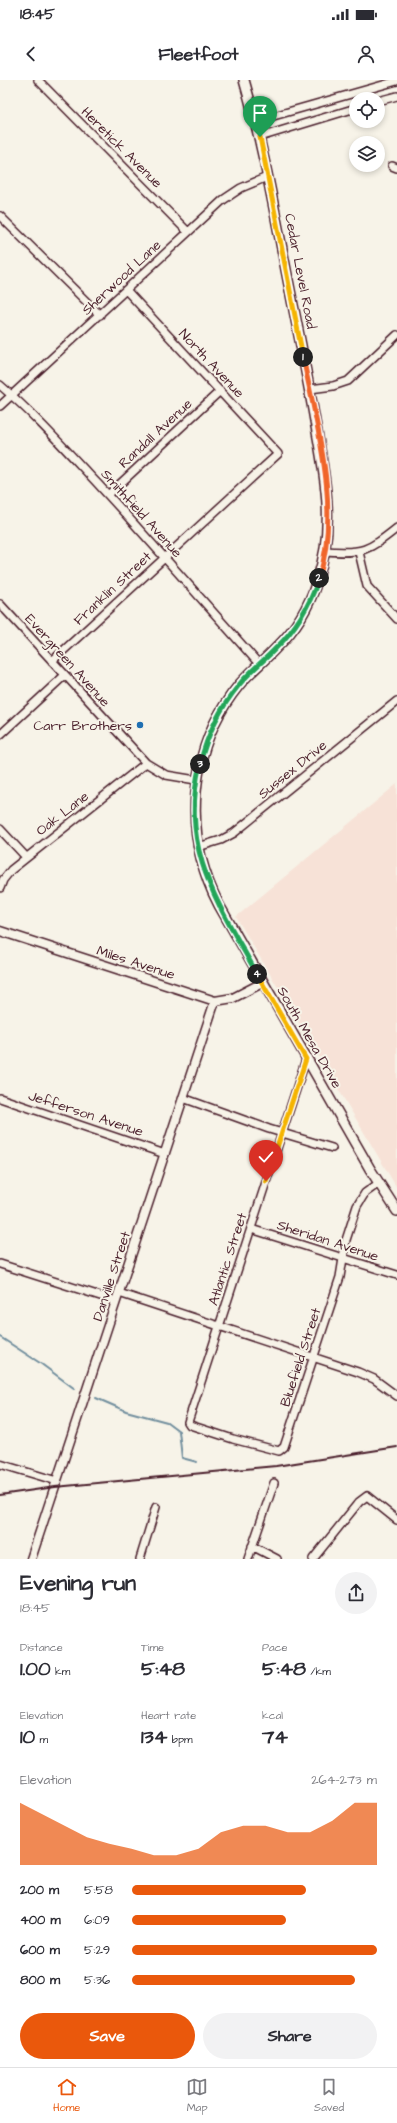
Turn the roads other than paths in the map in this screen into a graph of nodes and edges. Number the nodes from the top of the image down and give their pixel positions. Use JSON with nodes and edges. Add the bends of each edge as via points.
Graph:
{"nodes":[{"id":1,"x":38,"y":80,"type":"edge"},
{"id":2,"x":244,"y":80,"type":"edge"},
{"id":3,"x":397,"y":81,"type":"edge"},
{"id":4,"x":397,"y":96,"type":"edge"},
{"id":5,"x":385,"y":99,"type":"edge"},
{"id":6,"x":349,"y":110,"type":"edge"},
{"id":7,"x":256,"y":121,"type":"junction"},
{"id":8,"x":260,"y":137,"type":"junction"},
{"id":9,"x":268,"y":177,"type":"junction"},
{"id":10,"x":0,"y":216,"type":"edge"},
{"id":11,"x":188,"y":232,"type":"junction"},
{"id":12,"x":126,"y":290,"type":"junction"},
{"id":13,"x":100,"y":315,"type":"junction"},
{"id":14,"x":397,"y":335,"type":"edge"},
{"id":15,"x":0,"y":384,"type":"edge"},
{"id":16,"x":310,"y":389,"type":"junction"},
{"id":17,"x":220,"y":391,"type":"junction"},
{"id":18,"x":12,"y":395,"type":"junction"},
{"id":19,"x":0,"y":406,"type":"edge"},
{"id":20,"x":278,"y":454,"type":"joint"},
{"id":21,"x":108,"y":495,"type":"junction"},
{"id":22,"x":397,"y":528,"type":"edge"},
{"id":23,"x":325,"y":551,"type":"junction"},
{"id":24,"x":359,"y":552,"type":"junction"},
{"id":25,"x":165,"y":558,"type":"junction"},
{"id":26,"x":0,"y":604,"type":"edge"},
{"id":27,"x":397,"y":619,"type":"edge"},
{"id":28,"x":52,"y":661,"type":"junction"},
{"id":29,"x":259,"y":664,"type":"junction"},
{"id":30,"x":65,"y":675,"type":"junction"},
{"id":31,"x":397,"y":701,"type":"edge"},
{"id":32,"x":0,"y":735,"type":"edge"},
{"id":33,"x":146,"y":763,"type":"junction"},
{"id":34,"x":196,"y":780,"type":"junction"},
{"id":35,"x":0,"y":830,"type":"edge"},
{"id":36,"x":198,"y":847,"type":"junction"},
{"id":37,"x":26,"y":857,"type":"junction"},
{"id":38,"x":0,"y":888,"type":"edge"},
{"id":39,"x":0,"y":931,"type":"edge"},
{"id":40,"x":262,"y":983,"type":"junction"},
{"id":41,"x":215,"y":1001,"type":"junction"},
{"id":42,"x":306,"y":1059,"type":"junction"},
{"id":43,"x":0,"y":1098,"type":"edge"},
{"id":44,"x":183,"y":1098,"type":"junction"},
{"id":45,"x":282,"y":1133,"type":"junction"},
{"id":46,"x":332,"y":1148,"type":"dead end"},
{"id":47,"x":165,"y":1154,"type":"junction"},
{"id":48,"x":379,"y":1183,"type":"junction"},
{"id":49,"x":397,"y":1210,"type":"edge"},
{"id":50,"x":251,"y":1229,"type":"junction"},
{"id":51,"x":343,"y":1258,"type":"junction"},
{"id":52,"x":0,"y":1264,"type":"edge"},
{"id":53,"x":397,"y":1275,"type":"edge"},
{"id":54,"x":119,"y":1293,"type":"junction"},
{"id":55,"x":116,"y":1302,"type":"junction"},
{"id":56,"x":219,"y":1327,"type":"junction"},
{"id":57,"x":314,"y":1358,"type":"junction"},
{"id":58,"x":397,"y":1396,"type":"edge"},
{"id":59,"x":188,"y":1422,"type":"joint"},
{"id":60,"x":0,"y":1464,"type":"edge"},
{"id":61,"x":57,"y":1481,"type":"junction"},
{"id":62,"x":274,"y":1483,"type":"dead end"},
{"id":63,"x":156,"y":1507,"type":"dead end"},
{"id":64,"x":397,"y":1520,"type":"edge"},
{"id":65,"x":252,"y":1546,"type":"junction"},
{"id":66,"x":31,"y":1559,"type":"edge"},
{"id":67,"x":140,"y":1559,"type":"edge"},
{"id":68,"x":248,"y":1559,"type":"edge"},
{"id":69,"x":277,"y":1559,"type":"edge"},
{"id":70,"x":313,"y":1559,"type":"edge"}],
"edges":[{"from":1,"to":11,"type":"street","name":"Heretick Avenue"},
{"from":2,"to":7,"type":"main road","name":"Cedar Level Road"},
{"from":3,"to":7,"type":"street"},
{"from":4,"to":5,"type":"street"},
{"from":6,"to":8,"type":"street"},
{"from":7,"to":8,"type":"main road","name":"Cedar Level Road"},
{"from":8,"to":9,"type":"main road","name":"Cedar Level Road"},
{"from":9,"to":11,"type":"street","name":"Sherwood Lane","via":[[230,195]]},
{"from":9,"to":16,"type":"main road","name":"Cedar Level Road"},
{"from":10,"to":13,"type":"street"},
{"from":11,"to":12,"type":"street","name":"Sherwood Lane"},
{"from":12,"to":13,"type":"street","name":"Sherwood Lane"},
{"from":12,"to":17,"type":"street","name":"North Avenue"},
{"from":13,"to":18,"type":"street","name":"Sherwood Lane"},
{"from":14,"to":16,"type":"street","via":[[348,381]]},
{"from":15,"to":18,"type":"street","name":"Smithfield Avenue"},
{"from":16,"to":23,"type":"main road","name":"Cedar Level Road","via":[[328,502]]},
{"from":17,"to":20,"type":"street","name":"North Avenue"},
{"from":17,"to":21,"type":"street","name":"Randall Avenue"},
{"from":18,"to":19,"type":"street","name":"Sherwood Lane"},
{"from":18,"to":21,"type":"street","name":"Smithfield Avenue"},
{"from":20,"to":25,"type":"street","name":"Franklin Street"},
{"from":21,"to":25,"type":"street","name":"Smithfield Avenue"},
{"from":22,"to":24,"type":"street","via":[[377,543]]},
{"from":23,"to":24,"type":"street"},
{"from":23,"to":29,"type":"main road","name":"Cedar Level Road","via":[[315,589],[302,615],[286,638]]},
{"from":24,"to":27,"type":"street","via":[[367,586]]},
{"from":25,"to":28,"type":"street","name":"Franklin Street"},
{"from":25,"to":29,"type":"street","name":"Smithfield Avenue"},
{"from":26,"to":28,"type":"street","name":"Evergreen Avenue"},
{"from":28,"to":30,"type":"street","name":"Evergreen Avenue"},
{"from":29,"to":34,"type":"main road","name":"Cedar Level Road","via":[[239,685],[218,716],[205,747]]},
{"from":30,"to":32,"type":"street"},
{"from":30,"to":33,"type":"street","name":"Evergreen Avenue"},
{"from":31,"to":36,"type":"street","name":"Sussex Drive","via":[[234,833],[214,843]]},
{"from":33,"to":34,"type":"street","name":"Evergreen Avenue","via":[[166,775]]},
{"from":33,"to":37,"type":"street","name":"Oak Lane"},
{"from":34,"to":36,"type":"main road","name":"South Mesa Drive","via":[[195,825]]},
{"from":35,"to":37,"type":"street"},
{"from":36,"to":40,"type":"main road","name":"South Mesa Drive","via":[[202,867],[214,896]]},
{"from":37,"to":38,"type":"street","name":"Oak Lane","via":[[10,870]]},
{"from":39,"to":41,"type":"street","name":"Miles Avenue"},
{"from":40,"to":41,"type":"street","name":"Miles Avenue","via":[[233,998]]},
{"from":40,"to":42,"type":"main road","name":"South Mesa Drive"},
{"from":41,"to":44,"type":"street","name":"Danville Street"},
{"from":42,"to":45,"type":"street","name":"Atlantic Street"},
{"from":42,"to":48,"type":"main road","name":"South Mesa Drive"},
{"from":43,"to":47,"type":"street","name":"Jefferson Avenue"},
{"from":44,"to":45,"type":"street"},
{"from":44,"to":47,"type":"street","name":"Danville Street"},
{"from":45,"to":46,"type":"street"},
{"from":45,"to":50,"type":"street","name":"Atlantic Street"},
{"from":47,"to":54,"type":"street","name":"Danville Street"},
{"from":48,"to":49,"type":"main road","name":"South Mesa Drive"},
{"from":48,"to":51,"type":"street","name":"Bluefield Street","via":[[365,1193],[357,1206]]},
{"from":50,"to":51,"type":"street","name":"Sheridan Avenue"},
{"from":50,"to":56,"type":"street","name":"Atlantic Street"},
{"from":51,"to":53,"type":"street","name":"Sheridan Avenue"},
{"from":51,"to":57,"type":"street","name":"Bluefield Street","via":[[340,1277]]},
{"from":52,"to":55,"type":"street"},
{"from":54,"to":55,"type":"street","name":"Danville Street"},
{"from":54,"to":56,"type":"street"},
{"from":55,"to":61,"type":"street","name":"Danville Street"},
{"from":56,"to":57,"type":"street"},
{"from":56,"to":59,"type":"street","name":"Atlantic Street"},
{"from":57,"to":58,"type":"street","via":[[365,1374]]},
{"from":57,"to":59,"type":"street","name":"Bluefield Street","via":[[282,1449],[279,1451],[233,1439],[190,1425]]},
{"from":60,"to":61,"type":"street"},
{"from":61,"to":66,"type":"street","name":"Danville Street"},
{"from":62,"to":65,"type":"street"},
{"from":63,"to":67,"type":"street"},
{"from":64,"to":70,"type":"street","via":[[367,1496],[359,1502]]},
{"from":65,"to":68,"type":"street"},
{"from":65,"to":69,"type":"street"}]}
